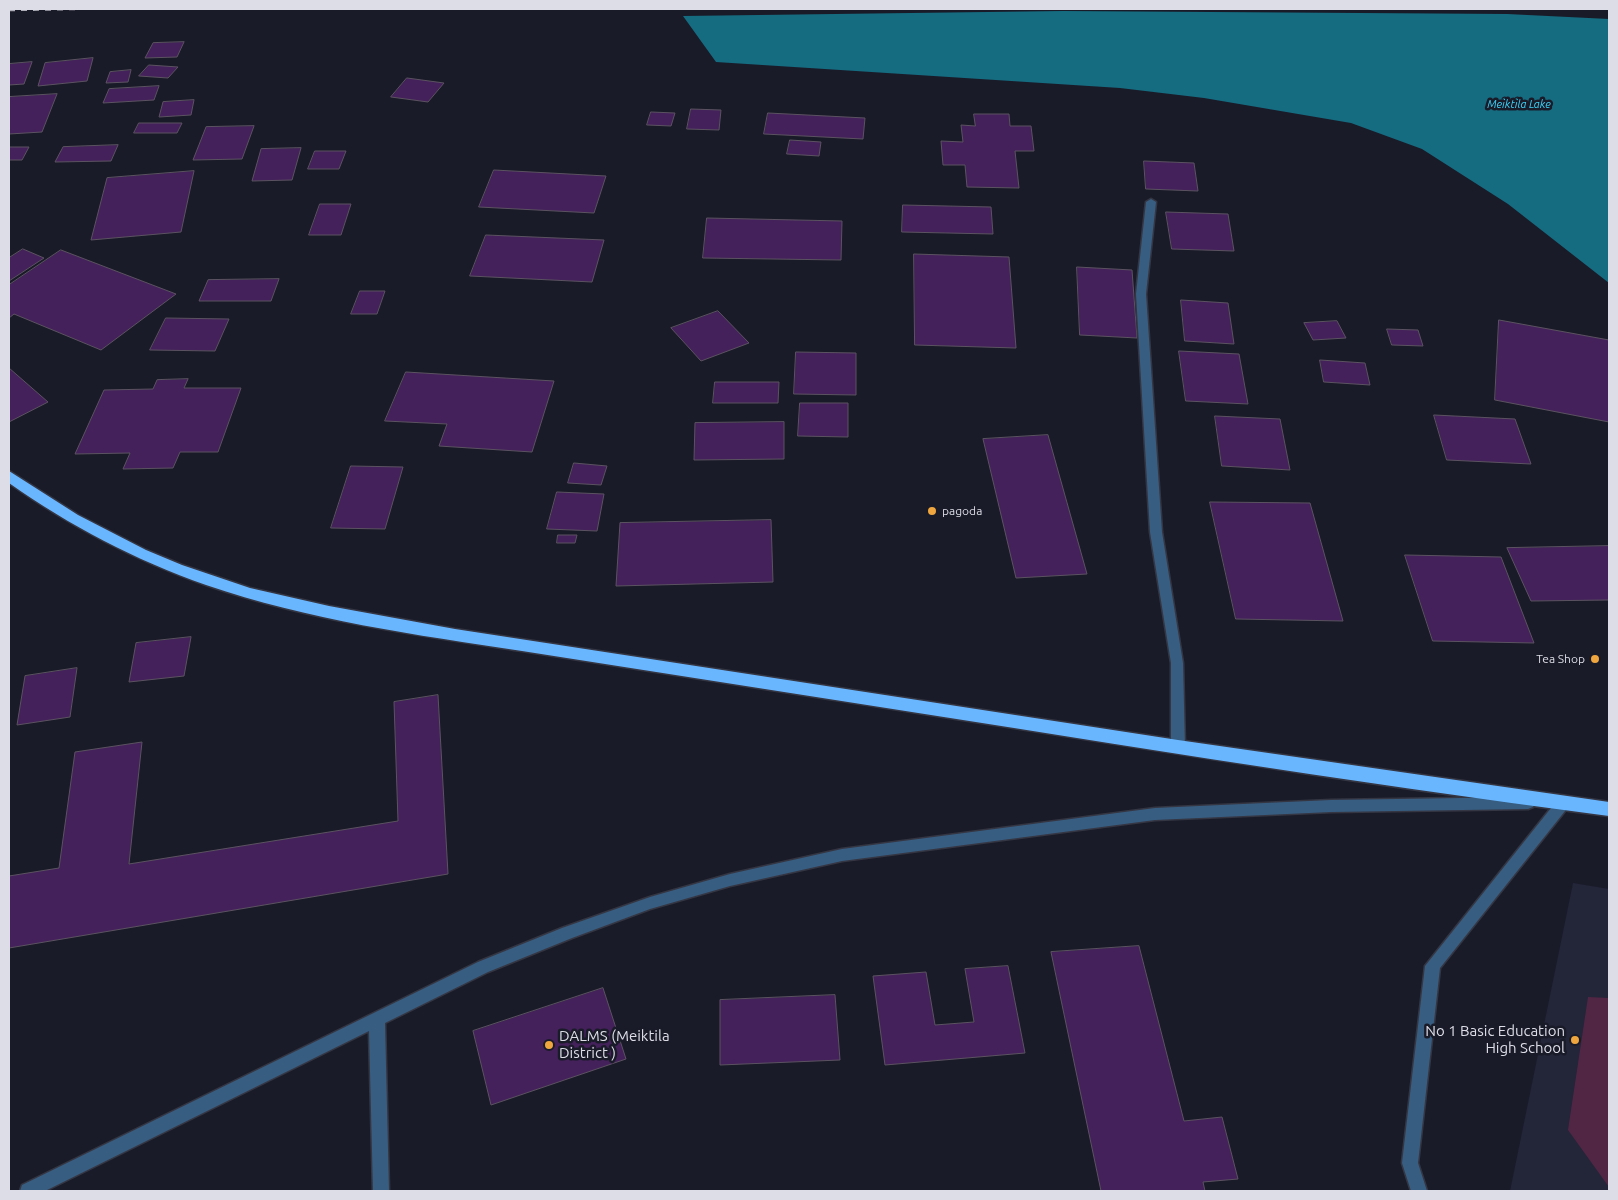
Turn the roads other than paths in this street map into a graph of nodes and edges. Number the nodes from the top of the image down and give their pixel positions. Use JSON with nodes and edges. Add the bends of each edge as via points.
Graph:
{"nodes":[{"id":1,"x":1151,"y":202,"type":"dead end"},
{"id":2,"x":9,"y":476,"type":"edge"},
{"id":3,"x":1178,"y":746,"type":"junction"},
{"id":4,"x":1564,"y":802,"type":"junction"},
{"id":5,"x":1609,"y":809,"type":"edge"},
{"id":6,"x":377,"y":1019,"type":"junction"},
{"id":7,"x":28,"y":1191,"type":"edge"},
{"id":8,"x":380,"y":1191,"type":"edge"},
{"id":9,"x":1420,"y":1191,"type":"edge"}],
"edges":[{"from":1,"to":3,"type":"street","via":[[1141,294],[1156,532],[1176,664]]},
{"from":2,"to":3,"type":"highway","via":[[96,532],[158,562],[285,603],[455,635]]},
{"from":3,"to":4,"type":"highway"},
{"from":4,"to":5,"type":"highway"},
{"from":4,"to":6,"type":"street","via":[[1332,806],[1155,814],[842,855],[730,880],[567,933],[483,967]]},
{"from":4,"to":9,"type":"street","via":[[1433,966],[1410,1163]]},
{"from":6,"to":7,"type":"street"},
{"from":6,"to":8,"type":"street"}]}
